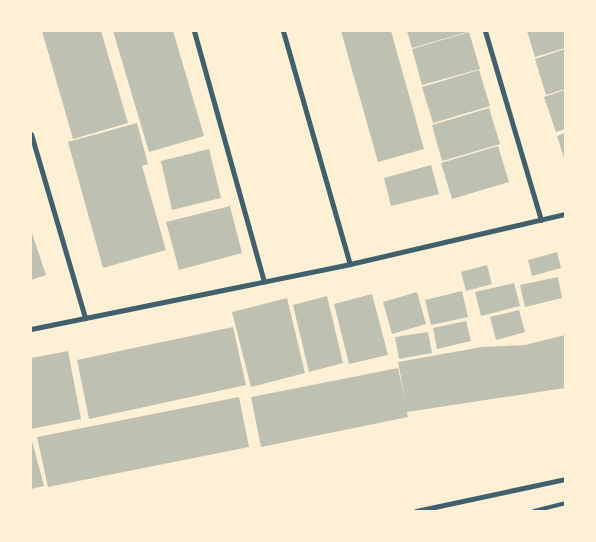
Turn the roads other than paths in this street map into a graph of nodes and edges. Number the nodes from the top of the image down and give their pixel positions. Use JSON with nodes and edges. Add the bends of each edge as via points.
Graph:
{"nodes":[{"id":1,"x":194,"y":31,"type":"edge"},
{"id":2,"x":283,"y":31,"type":"edge"},
{"id":3,"x":485,"y":31,"type":"edge"},
{"id":4,"x":31,"y":134,"type":"edge"},
{"id":5,"x":565,"y":214,"type":"edge"},
{"id":6,"x":540,"y":220,"type":"junction"},
{"id":7,"x":350,"y":264,"type":"junction"},
{"id":8,"x":264,"y":282,"type":"junction"},
{"id":9,"x":84,"y":318,"type":"junction"},
{"id":10,"x":31,"y":328,"type":"edge"},
{"id":11,"x":565,"y":479,"type":"edge"},
{"id":12,"x":565,"y":503,"type":"edge"},
{"id":13,"x":416,"y":511,"type":"edge"},
{"id":14,"x":534,"y":511,"type":"edge"}],
"edges":[{"from":1,"to":8,"type":"street"},
{"from":2,"to":7,"type":"street"},
{"from":3,"to":6,"type":"street"},
{"from":4,"to":9,"type":"street"},
{"from":5,"to":6,"type":"street"},
{"from":6,"to":7,"type":"street"},
{"from":7,"to":8,"type":"street"},
{"from":8,"to":9,"type":"street"},
{"from":9,"to":10,"type":"street"},
{"from":11,"to":13,"type":"street"},
{"from":12,"to":14,"type":"lane"}]}
